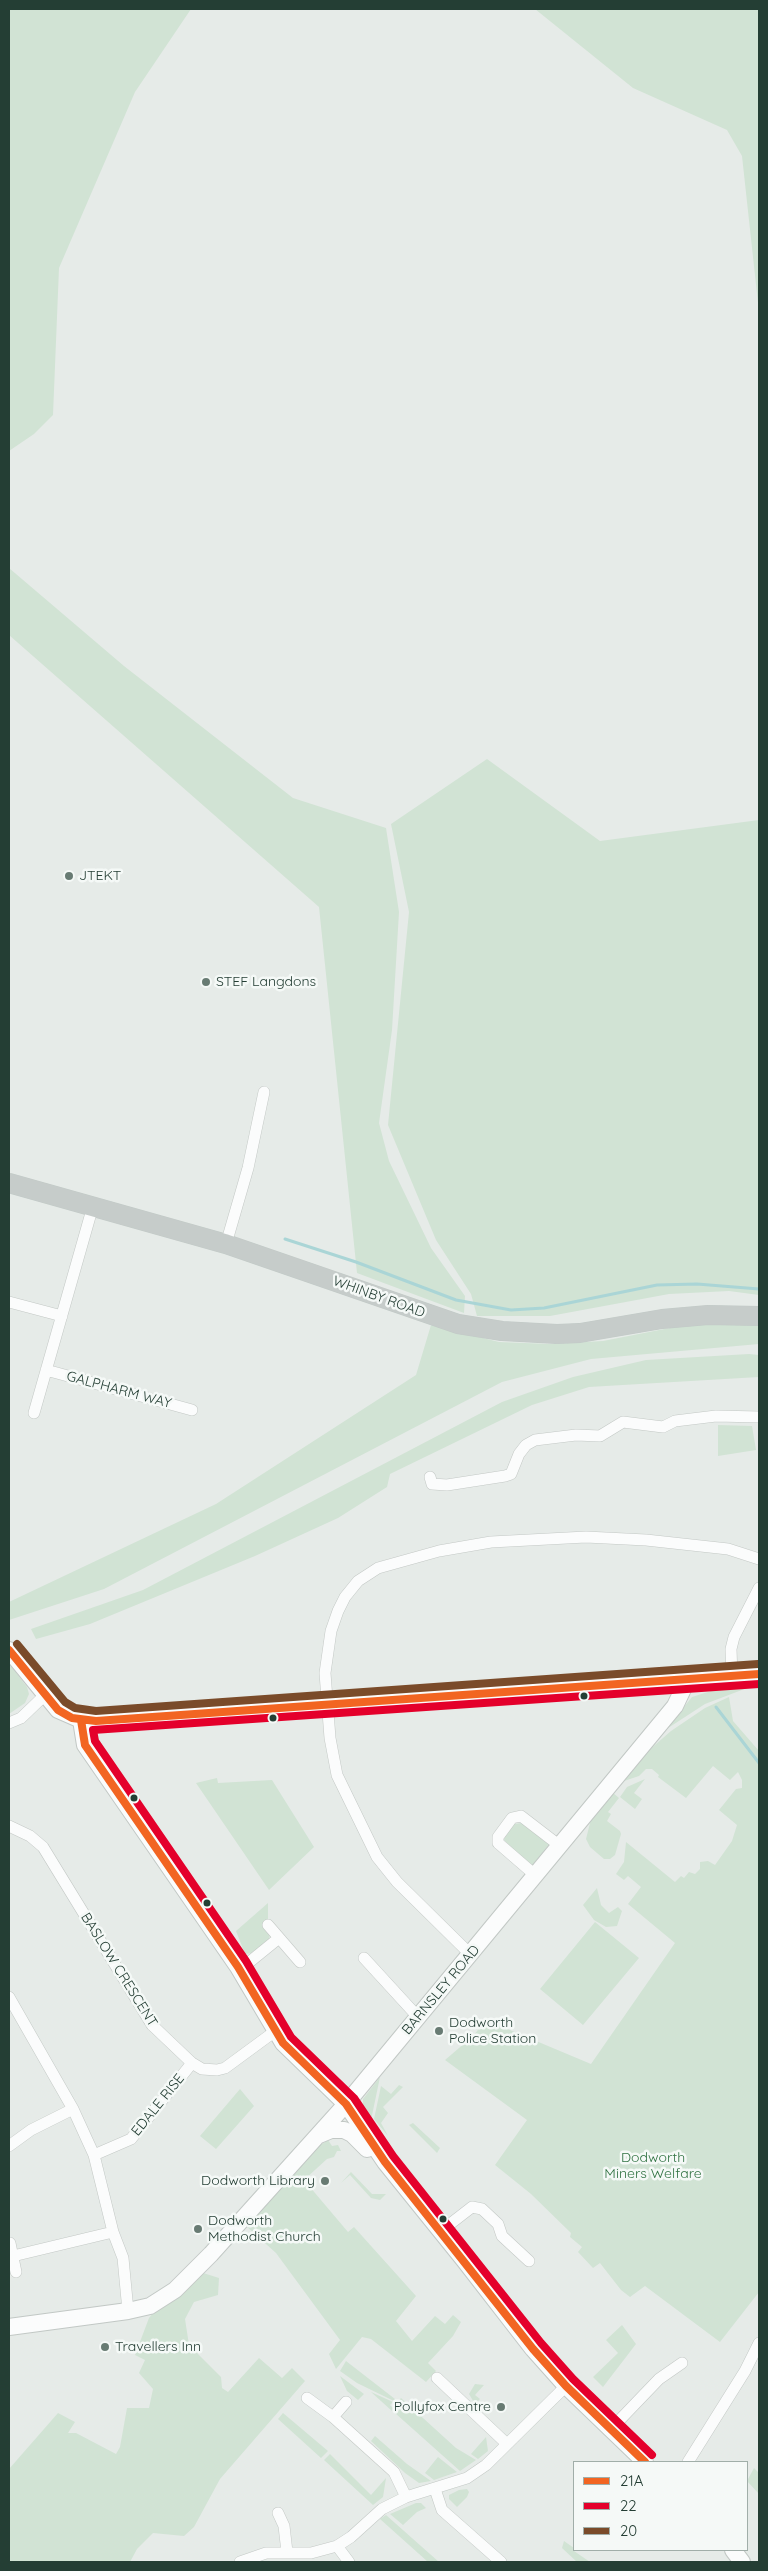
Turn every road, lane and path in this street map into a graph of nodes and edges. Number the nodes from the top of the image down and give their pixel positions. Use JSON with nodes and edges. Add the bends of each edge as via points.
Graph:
{"nodes":[{"id":1,"x":264,"y":1092,"type":"dead end"},
{"id":2,"x":9,"y":1183,"type":"edge"},
{"id":3,"x":93,"y":1206,"type":"junction"},
{"id":4,"x":226,"y":1244,"type":"junction"},
{"id":5,"x":9,"y":1302,"type":"edge"},
{"id":6,"x":62,"y":1316,"type":"junction"},
{"id":7,"x":759,"y":1316,"type":"edge"},
{"id":8,"x":46,"y":1370,"type":"junction"},
{"id":9,"x":192,"y":1410,"type":"dead end"},
{"id":10,"x":34,"y":1413,"type":"dead end"},
{"id":11,"x":759,"y":1417,"type":"edge"},
{"id":12,"x":430,"y":1477,"type":"dead end"},
{"id":13,"x":759,"y":1559,"type":"edge"},
{"id":14,"x":759,"y":1588,"type":"edge"},
{"id":15,"x":9,"y":1650,"type":"edge"},
{"id":16,"x":759,"y":1674,"type":"edge"},
{"id":17,"x":732,"y":1677,"type":"junction"},
{"id":18,"x":682,"y":1680,"type":"junction"},
{"id":19,"x":45,"y":1695,"type":"junction"},
{"id":20,"x":327,"y":1705,"type":"junction"},
{"id":21,"x":81,"y":1720,"type":"junction"},
{"id":22,"x":9,"y":1722,"type":"edge"},
{"id":23,"x":9,"y":1826,"type":"edge"},
{"id":24,"x":560,"y":1846,"type":"junction"},
{"id":25,"x":535,"y":1875,"type":"junction"},
{"id":26,"x":268,"y":1925,"type":"dead end"},
{"id":27,"x":279,"y":1938,"type":"junction"},
{"id":28,"x":470,"y":1954,"type":"junction"},
{"id":29,"x":364,"y":1958,"type":"dead end"},
{"id":30,"x":300,"y":1962,"type":"dead end"},
{"id":31,"x":238,"y":1967,"type":"junction"},
{"id":32,"x":9,"y":1997,"type":"edge"},
{"id":33,"x":20,"y":2015,"type":"junction"},
{"id":34,"x":418,"y":2017,"type":"junction"},
{"id":35,"x":9,"y":2022,"type":"edge"},
{"id":36,"x":274,"y":2032,"type":"junction"},
{"id":37,"x":192,"y":2063,"type":"junction"},
{"id":38,"x":346,"y":2104,"type":"junction"},
{"id":39,"x":73,"y":2109,"type":"junction"},
{"id":40,"x":319,"y":2135,"type":"junction"},
{"id":41,"x":9,"y":2146,"type":"edge"},
{"id":42,"x":94,"y":2155,"type":"junction"},
{"id":43,"x":385,"y":2162,"type":"junction"},
{"id":44,"x":113,"y":2232,"type":"junction"},
{"id":45,"x":441,"y":2232,"type":"junction"},
{"id":46,"x":10,"y":2243,"type":"dead end"},
{"id":47,"x":13,"y":2256,"type":"junction"},
{"id":48,"x":529,"y":2261,"type":"dead end"},
{"id":49,"x":16,"y":2272,"type":"dead end"},
{"id":50,"x":128,"y":2311,"type":"junction"},
{"id":51,"x":9,"y":2327,"type":"edge"},
{"id":52,"x":759,"y":2343,"type":"edge"},
{"id":53,"x":682,"y":2363,"type":"dead end"},
{"id":54,"x":437,"y":2378,"type":"dead end"},
{"id":55,"x":566,"y":2386,"type":"junction"},
{"id":56,"x":307,"y":2398,"type":"dead end"},
{"id":57,"x":346,"y":2402,"type":"dead end"},
{"id":58,"x":334,"y":2417,"type":"junction"},
{"id":59,"x":611,"y":2429,"type":"junction"},
{"id":60,"x":507,"y":2444,"type":"junction"},
{"id":61,"x":643,"y":2461,"type":"edge"},
{"id":62,"x":689,"y":2461,"type":"edge"},
{"id":63,"x":435,"y":2488,"type":"junction"},
{"id":64,"x":406,"y":2497,"type":"junction"},
{"id":65,"x":278,"y":2513,"type":"dead end"},
{"id":66,"x":337,"y":2546,"type":"junction"},
{"id":67,"x":734,"y":2551,"type":"edge"},
{"id":68,"x":287,"y":2552,"type":"junction"},
{"id":69,"x":240,"y":2562,"type":"edge"},
{"id":70,"x":349,"y":2562,"type":"edge"},
{"id":71,"x":501,"y":2562,"type":"edge"},
{"id":72,"x":742,"y":2562,"type":"edge"}],
"edges":[{"from":1,"to":4,"type":"street","via":[[248,1168]]},
{"from":2,"to":3,"type":"highway","name":"WHINBY ROAD"},
{"from":3,"to":4,"type":"highway","name":"WHINBY ROAD"},
{"from":3,"to":6,"type":"street"},
{"from":4,"to":7,"type":"highway","name":"WHINBY ROAD","via":[[431,1316],[502,1331],[580,1333],[662,1319],[708,1315]]},
{"from":5,"to":6,"type":"street"},
{"from":6,"to":8,"type":"street"},
{"from":8,"to":9,"type":"street","name":"GALPHARM WAY"},
{"from":8,"to":10,"type":"street"},
{"from":11,"to":12,"type":"street","via":[[716,1416],[675,1421],[663,1427],[623,1422],[600,1436],[535,1440],[526,1445],[511,1474],[505,1476],[447,1486],[432,1484]]},
{"from":13,"to":20,"type":"street","via":[[719,1548],[586,1537],[492,1542],[439,1551],[378,1568],[358,1581],[338,1611],[328,1648]]},
{"from":14,"to":17,"type":"street","via":[[734,1637]]},
{"from":15,"to":19,"type":"main road"},
{"from":16,"to":17,"type":"main road"},
{"from":17,"to":18,"type":"main road"},
{"from":18,"to":20,"type":"street"},
{"from":18,"to":24,"type":"main road","name":"BARNSLEY ROAD","via":[[675,1706]]},
{"from":19,"to":21,"type":"main road","via":[[58,1710]]},
{"from":19,"to":22,"type":"street","via":[[21,1718]]},
{"from":20,"to":21,"type":"street"},
{"from":20,"to":28,"type":"street","via":[[335,1768],[377,1857],[397,1882]]},
{"from":21,"to":31,"type":"main road","via":[[85,1745]]},
{"from":23,"to":37,"type":"street","name":"BASLOW CRESCENT","via":[[44,1847],[152,2025]]},
{"from":24,"to":25,"type":"main road","name":"BARNSLEY ROAD"},
{"from":24,"to":25,"type":"street","via":[[521,1816],[512,1818],[498,1837],[498,1843]]},
{"from":25,"to":28,"type":"main road","name":"BARNSLEY ROAD"},
{"from":26,"to":27,"type":"street"},
{"from":27,"to":30,"type":"street"},
{"from":27,"to":31,"type":"street","via":[[247,1964]]},
{"from":28,"to":34,"type":"main road","name":"BARNSLEY ROAD"},
{"from":29,"to":34,"type":"street","via":[[377,1978]]},
{"from":31,"to":36,"type":"main road"},
{"from":32,"to":33,"type":"street"},
{"from":33,"to":35,"type":"street"},
{"from":33,"to":39,"type":"street"},
{"from":34,"to":38,"type":"main road","name":"BARNSLEY ROAD"},
{"from":36,"to":37,"type":"street","name":"BASLOW CRESCENT","via":[[225,2068],[202,2069]]},
{"from":36,"to":38,"type":"main road","via":[[300,2062]]},
{"from":37,"to":42,"type":"street","name":"EDALE RISE","via":[[131,2139]]},
{"from":38,"to":40,"type":"main road","name":"BARNSLEY ROAD"},
{"from":38,"to":43,"type":"main road"},
{"from":39,"to":41,"type":"street","via":[[31,2130]]},
{"from":39,"to":42,"type":"street"},
{"from":40,"to":43,"type":"main road","via":[[331,2130],[344,2130]]},
{"from":40,"to":50,"type":"main road","name":"BARNSLEY ROAD","via":[[192,2275],[162,2300]]},
{"from":42,"to":44,"type":"street"},
{"from":43,"to":45,"type":"main road"},
{"from":44,"to":47,"type":"street"},
{"from":44,"to":50,"type":"street","via":[[126,2273]]},
{"from":45,"to":48,"type":"street","via":[[472,2207],[482,2209],[498,2224],[502,2236]]},
{"from":45,"to":55,"type":"main road"},
{"from":46,"to":47,"type":"street"},
{"from":47,"to":49,"type":"street"},
{"from":50,"to":51,"type":"main road","name":"BARNSLEY ROAD"},
{"from":52,"to":62,"type":"street"},
{"from":53,"to":59,"type":"street","via":[[659,2378]]},
{"from":54,"to":60,"type":"street"},
{"from":55,"to":59,"type":"main road"},
{"from":55,"to":60,"type":"street"},
{"from":56,"to":58,"type":"street"},
{"from":57,"to":58,"type":"street"},
{"from":58,"to":64,"type":"street","via":[[394,2472]]},
{"from":59,"to":61,"type":"main road"},
{"from":60,"to":63,"type":"street","via":[[467,2478]]},
{"from":63,"to":64,"type":"street"},
{"from":63,"to":71,"type":"street","via":[[442,2510]]},
{"from":64,"to":66,"type":"street","via":[[378,2512]]},
{"from":65,"to":68,"type":"street","via":[[284,2526]]},
{"from":66,"to":68,"type":"street","via":[[311,2552]]},
{"from":66,"to":70,"type":"street"},
{"from":67,"to":72,"type":"main road"},
{"from":68,"to":69,"type":"street","via":[[266,2553]]}]}
